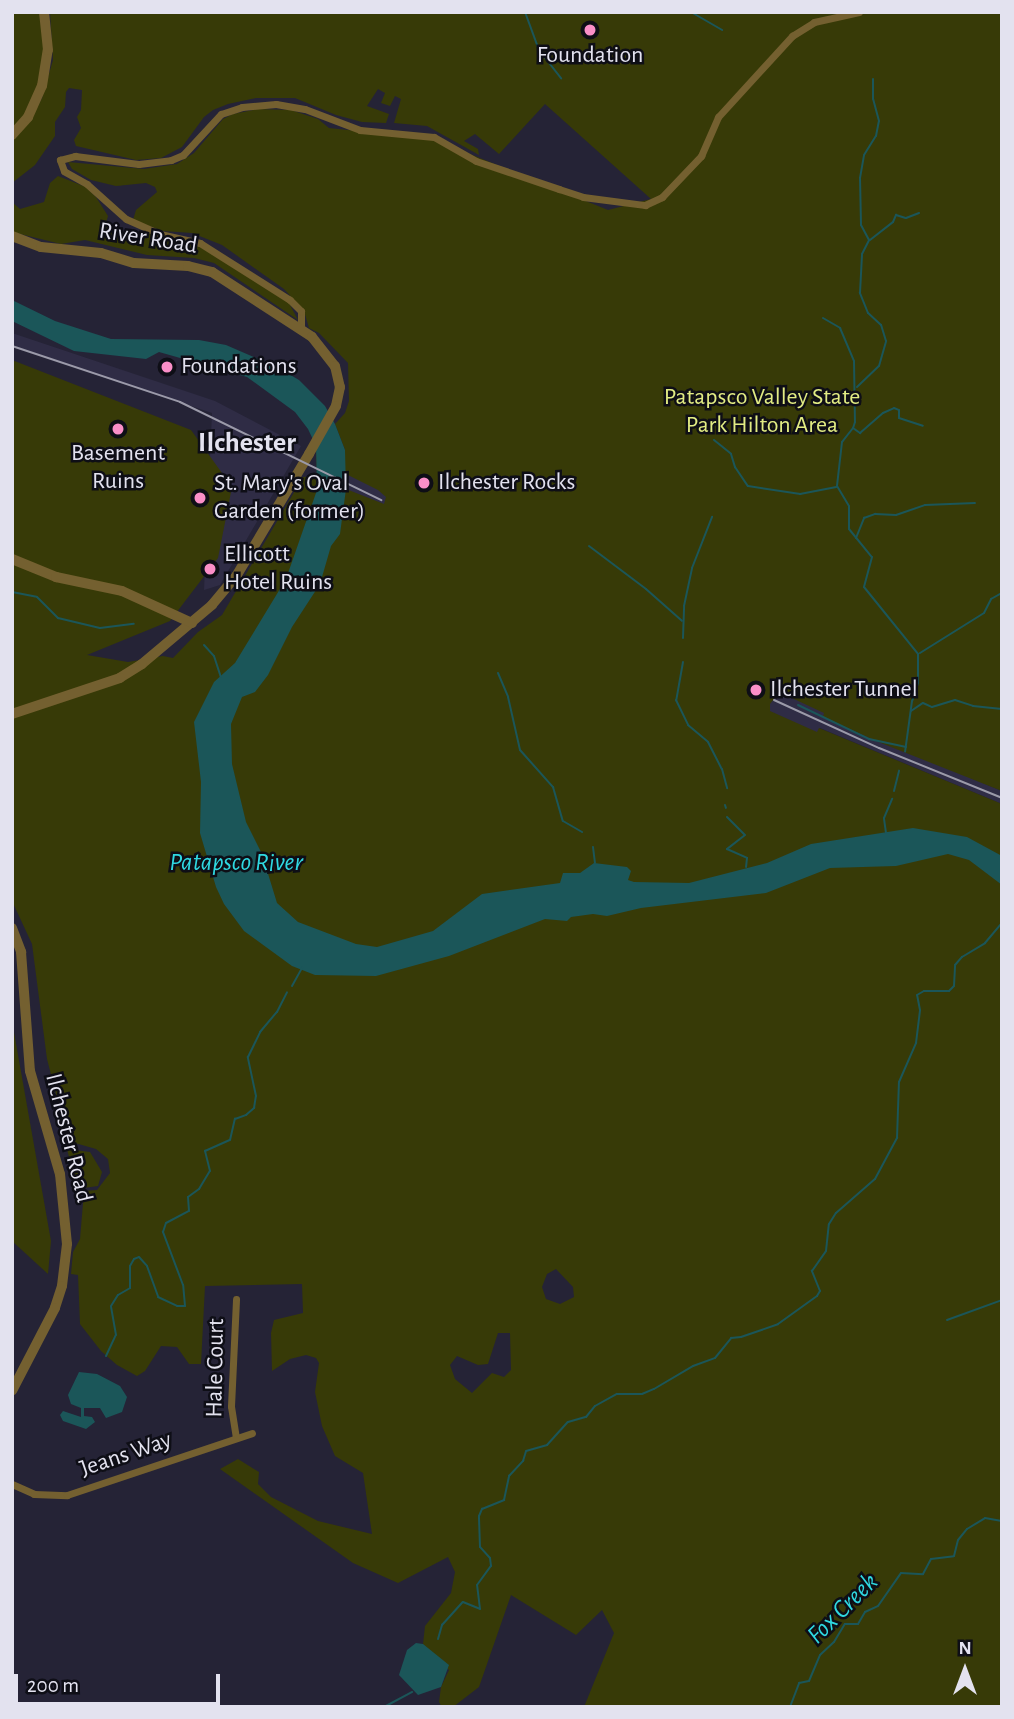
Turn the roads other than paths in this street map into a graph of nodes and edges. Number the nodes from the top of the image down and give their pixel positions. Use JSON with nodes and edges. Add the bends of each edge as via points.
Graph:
{"nodes":[{"id":1,"x":44,"y":12,"type":"edge"},
{"id":2,"x":859,"y":12,"type":"edge"},
{"id":3,"x":12,"y":135,"type":"edge"},
{"id":4,"x":12,"y":236,"type":"edge"},
{"id":5,"x":301,"y":329,"type":"junction"},
{"id":6,"x":12,"y":559,"type":"edge"},
{"id":7,"x":192,"y":623,"type":"junction"},
{"id":8,"x":12,"y":714,"type":"edge"},
{"id":9,"x":12,"y":928,"type":"edge"},
{"id":10,"x":236,"y":1299,"type":"dead end"},
{"id":11,"x":12,"y":1391,"type":"edge"},
{"id":12,"x":252,"y":1433,"type":"dead end"},
{"id":13,"x":236,"y":1438,"type":"junction"},
{"id":14,"x":12,"y":1484,"type":"edge"}],
"edges":[{"from":1,"to":3,"type":"street","via":[[48,50],[42,86],[28,117]]},
{"from":2,"to":5,"type":"street","via":[[814,22],[792,36],[718,117],[701,156],[662,197],[645,205],[571,193],[476,161],[434,136],[360,130],[283,104],[242,107],[221,114],[183,155],[172,160],[138,164],[75,156],[60,160],[64,171],[87,184],[126,219],[160,234],[200,243],[290,300],[301,311]]},
{"from":4,"to":5,"type":"street","name":"River Road","via":[[41,247],[101,253],[134,263],[202,268]]},
{"from":5,"to":7,"type":"street","name":"River Road","via":[[335,366],[341,387],[338,402],[237,575]]},
{"from":6,"to":7,"type":"street","via":[[56,577],[122,591]]},
{"from":7,"to":8,"type":"street","via":[[120,678]]},
{"from":9,"to":11,"type":"street","name":"Ilchester Road","via":[[21,952],[30,1071],[65,1199],[66,1244],[55,1308]]},
{"from":10,"to":13,"type":"street","name":"Hale Court","via":[[232,1406]]},
{"from":12,"to":13,"type":"street","name":"Jeans Way"},
{"from":13,"to":14,"type":"street","name":"Jeans Way","via":[[67,1495],[34,1494]]}]}
